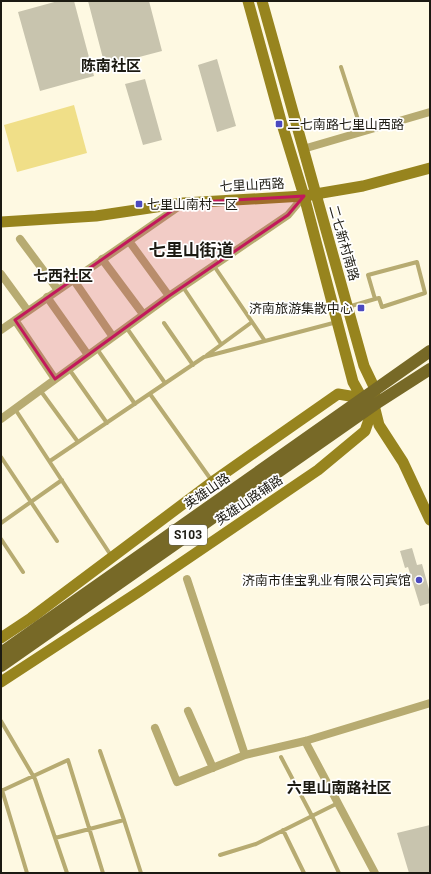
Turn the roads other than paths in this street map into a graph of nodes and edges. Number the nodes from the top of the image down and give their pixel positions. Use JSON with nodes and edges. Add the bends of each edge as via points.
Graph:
{"nodes":[{"id":1,"x":248,"y":1,"type":"edge"},
{"id":2,"x":262,"y":1,"type":"edge"},
{"id":3,"x":341,"y":67,"type":"dead end"},
{"id":4,"x":430,"y":112,"type":"edge"},
{"id":5,"x":362,"y":132,"type":"junction"},
{"id":6,"x":303,"y":149,"type":"junction"},
{"id":7,"x":430,"y":168,"type":"edge"},
{"id":8,"x":316,"y":194,"type":"junction"},
{"id":9,"x":304,"y":196,"type":"junction"},
{"id":10,"x":183,"y":203,"type":"junction"},
{"id":11,"x":3,"y":223,"type":"edge"},
{"id":12,"x":20,"y":239,"type":"dead end"},
{"id":13,"x":129,"y":241,"type":"junction"},
{"id":14,"x":102,"y":259,"type":"junction"},
{"id":15,"x":214,"y":266,"type":"junction"},
{"id":16,"x":1,"y":274,"type":"edge"},
{"id":17,"x":74,"y":279,"type":"junction"},
{"id":18,"x":183,"y":286,"type":"junction"},
{"id":19,"x":58,"y":290,"type":"junction"},
{"id":20,"x":169,"y":296,"type":"junction"},
{"id":21,"x":47,"y":297,"type":"junction"},
{"id":22,"x":375,"y":299,"type":"junction"},
{"id":23,"x":348,"y":307,"type":"junction"},
{"id":24,"x":28,"y":311,"type":"junction"},
{"id":25,"x":334,"y":311,"type":"junction"},
{"id":26,"x":143,"y":314,"type":"junction"},
{"id":27,"x":15,"y":320,"type":"junction"},
{"id":28,"x":252,"y":322,"type":"junction"},
{"id":29,"x":337,"y":322,"type":"junction"},
{"id":30,"x":164,"y":323,"type":"dead end"},
{"id":31,"x":126,"y":327,"type":"junction"},
{"id":32,"x":1,"y":330,"type":"edge"},
{"id":33,"x":113,"y":337,"type":"junction"},
{"id":34,"x":265,"y":341,"type":"junction"},
{"id":35,"x":222,"y":344,"type":"junction"},
{"id":36,"x":97,"y":348,"type":"junction"},
{"id":37,"x":430,"y":351,"type":"edge"},
{"id":38,"x":88,"y":355,"type":"junction"},
{"id":39,"x":204,"y":357,"type":"junction"},
{"id":40,"x":193,"y":365,"type":"junction"},
{"id":41,"x":68,"y":369,"type":"junction"},
{"id":42,"x":430,"y":369,"type":"edge"},
{"id":43,"x":55,"y":379,"type":"junction"},
{"id":44,"x":165,"y":383,"type":"junction"},
{"id":45,"x":375,"y":389,"type":"junction"},
{"id":46,"x":40,"y":390,"type":"junction"},
{"id":47,"x":150,"y":394,"type":"junction"},
{"id":48,"x":362,"y":398,"type":"junction"},
{"id":49,"x":135,"y":404,"type":"junction"},
{"id":50,"x":374,"y":405,"type":"junction"},
{"id":51,"x":15,"y":408,"type":"junction"},
{"id":52,"x":1,"y":418,"type":"edge"},
{"id":53,"x":107,"y":423,"type":"junction"},
{"id":54,"x":78,"y":442,"type":"junction"},
{"id":55,"x":1,"y":457,"type":"edge"},
{"id":56,"x":50,"y":462,"type":"junction"},
{"id":57,"x":62,"y":480,"type":"junction"},
{"id":58,"x":213,"y":482,"type":"junction"},
{"id":59,"x":31,"y":502,"type":"junction"},
{"id":60,"x":430,"y":520,"type":"edge"},
{"id":61,"x":2,"y":521,"type":"edge"},
{"id":62,"x":1,"y":539,"type":"edge"},
{"id":63,"x":57,"y":541,"type":"dead end"},
{"id":64,"x":112,"y":557,"type":"junction"},
{"id":65,"x":23,"y":572,"type":"dead end"},
{"id":66,"x":187,"y":579,"type":"dead end"},
{"id":67,"x":1,"y":638,"type":"edge"},
{"id":68,"x":1,"y":653,"type":"edge"},
{"id":69,"x":1,"y":666,"type":"edge"},
{"id":70,"x":1,"y":682,"type":"edge"},
{"id":71,"x":430,"y":703,"type":"edge"},
{"id":72,"x":188,"y":711,"type":"dead end"},
{"id":73,"x":1,"y":721,"type":"edge"},
{"id":74,"x":155,"y":728,"type":"dead end"},
{"id":75,"x":305,"y":741,"type":"junction"},
{"id":76,"x":100,"y":751,"type":"dead end"},
{"id":77,"x":245,"y":755,"type":"junction"},
{"id":78,"x":281,"y":757,"type":"dead end"},
{"id":79,"x":213,"y":768,"type":"junction"},
{"id":80,"x":33,"y":776,"type":"junction"},
{"id":81,"x":1,"y":791,"type":"edge"},
{"id":82,"x":338,"y":803,"type":"junction"},
{"id":83,"x":312,"y":816,"type":"junction"},
{"id":84,"x":124,"y":820,"type":"junction"},
{"id":85,"x":90,"y":830,"type":"junction"},
{"id":86,"x":283,"y":830,"type":"junction"},
{"id":87,"x":55,"y":838,"type":"junction"},
{"id":88,"x":220,"y":856,"type":"dead end"},
{"id":89,"x":27,"y":873,"type":"edge"},
{"id":90,"x":67,"y":873,"type":"edge"},
{"id":91,"x":103,"y":873,"type":"edge"},
{"id":92,"x":142,"y":873,"type":"edge"},
{"id":93,"x":304,"y":873,"type":"edge"},
{"id":94,"x":339,"y":873,"type":"edge"},
{"id":95,"x":375,"y":873,"type":"edge"}],
"edges":[{"from":1,"to":9,"type":"main road","name":"二七新村南路"},
{"from":2,"to":6,"type":"main road","name":"二七新村南路"},
{"from":3,"to":5,"type":"lane"},
{"from":4,"to":5,"type":"street"},
{"from":5,"to":6,"type":"street"},
{"from":6,"to":8,"type":"main road","name":"二七新村南路"},
{"from":7,"to":8,"type":"main road","name":"七里山西路","via":[[363,186]]},
{"from":8,"to":9,"type":"main road","name":"七里山西路"},
{"from":8,"to":23,"type":"main road","name":"二七新村南路"},
{"from":9,"to":10,"type":"main road","name":"七里山西路"},
{"from":9,"to":15,"type":"street","via":[[288,215]]},
{"from":9,"to":25,"type":"main road","name":"二七新村南路"},
{"from":10,"to":11,"type":"main road","name":"七里山西路","via":[[96,216]]},
{"from":10,"to":13,"type":"street"},
{"from":12,"to":19,"type":"street"},
{"from":13,"to":14,"type":"street"},
{"from":13,"to":20,"type":"street"},
{"from":14,"to":17,"type":"street"},
{"from":14,"to":26,"type":"street"},
{"from":15,"to":18,"type":"street"},
{"from":15,"to":28,"type":"lane"},
{"from":16,"to":24,"type":"street"},
{"from":17,"to":19,"type":"street"},
{"from":17,"to":33,"type":"street"},
{"from":18,"to":20,"type":"street"},
{"from":18,"to":35,"type":"lane"},
{"from":19,"to":21,"type":"street"},
{"from":20,"to":26,"type":"street"},
{"from":21,"to":24,"type":"street"},
{"from":21,"to":38,"type":"street"},
{"from":22,"to":22,"type":"lane","via":[[379,298],[382,307],[425,293],[418,262],[368,275]]},
{"from":22,"to":23,"type":"lane"},
{"from":23,"to":25,"type":"lane"},
{"from":23,"to":45,"type":"main road","name":"二七新村南路","via":[[367,374]]},
{"from":24,"to":27,"type":"street"},
{"from":25,"to":29,"type":"main road","name":"二七新村南路"},
{"from":26,"to":31,"type":"street"},
{"from":27,"to":32,"type":"street"},
{"from":27,"to":43,"type":"street"},
{"from":28,"to":34,"type":"lane"},
{"from":28,"to":35,"type":"lane"},
{"from":29,"to":34,"type":"lane"},
{"from":29,"to":48,"type":"main road","name":"二七新村南路","via":[[353,382]]},
{"from":30,"to":40,"type":"lane"},
{"from":31,"to":33,"type":"street"},
{"from":31,"to":44,"type":"lane"},
{"from":33,"to":36,"type":"street"},
{"from":34,"to":39,"type":"lane"},
{"from":35,"to":39,"type":"lane"},
{"from":36,"to":38,"type":"street"},
{"from":36,"to":49,"type":"lane"},
{"from":37,"to":45,"type":"main road","name":"英雄山路","number":"S103"},
{"from":38,"to":41,"type":"street"},
{"from":39,"to":40,"type":"lane"},
{"from":40,"to":44,"type":"lane"},
{"from":41,"to":43,"type":"street"},
{"from":41,"to":53,"type":"lane"},
{"from":42,"to":50,"type":"main road","name":"英雄山路","number":"S103"},
{"from":43,"to":46,"type":"street"},
{"from":44,"to":47,"type":"lane"},
{"from":45,"to":48,"type":"main road","name":"英雄山路","number":"S103"},
{"from":45,"to":50,"type":"main road","name":"二七新村南路"},
{"from":46,"to":51,"type":"street"},
{"from":46,"to":54,"type":"lane"},
{"from":47,"to":49,"type":"lane"},
{"from":47,"to":58,"type":"lane"},
{"from":48,"to":50,"type":"main road"},
{"from":48,"to":58,"type":"main road","via":[[338,394]]},
{"from":48,"to":68,"type":"main road","name":"英雄山路","number":"S103"},
{"from":49,"to":53,"type":"lane"},
{"from":50,"to":60,"type":"main road","via":[[379,425],[402,462]]},
{"from":50,"to":69,"type":"main road","name":"英雄山路","number":"S103"},
{"from":50,"to":70,"type":"main road","name":"英雄山路辅路","via":[[365,431],[318,470]]},
{"from":51,"to":52,"type":"street"},
{"from":51,"to":56,"type":"lane"},
{"from":53,"to":54,"type":"lane"},
{"from":54,"to":56,"type":"lane"},
{"from":55,"to":59,"type":"lane"},
{"from":56,"to":57,"type":"lane"},
{"from":57,"to":59,"type":"lane"},
{"from":57,"to":64,"type":"lane"},
{"from":58,"to":64,"type":"main road"},
{"from":59,"to":61,"type":"lane"},
{"from":59,"to":63,"type":"lane"},
{"from":62,"to":65,"type":"lane"},
{"from":64,"to":67,"type":"main road"},
{"from":66,"to":77,"type":"street"},
{"from":71,"to":75,"type":"street"},
{"from":72,"to":79,"type":"street"},
{"from":73,"to":80,"type":"lane"},
{"from":74,"to":79,"type":"street","via":[[177,782]]},
{"from":75,"to":77,"type":"street"},
{"from":75,"to":82,"type":"street"},
{"from":76,"to":84,"type":"lane"},
{"from":77,"to":79,"type":"street"},
{"from":78,"to":83,"type":"lane"},
{"from":80,"to":81,"type":"lane"},
{"from":80,"to":85,"type":"lane","via":[[68,760]]},
{"from":80,"to":87,"type":"lane"},
{"from":81,"to":89,"type":"lane"},
{"from":82,"to":83,"type":"lane"},
{"from":82,"to":95,"type":"street"},
{"from":83,"to":86,"type":"lane"},
{"from":83,"to":94,"type":"lane"},
{"from":84,"to":85,"type":"lane"},
{"from":84,"to":92,"type":"lane"},
{"from":85,"to":87,"type":"lane"},
{"from":85,"to":91,"type":"lane"},
{"from":86,"to":88,"type":"lane","via":[[256,844]]},
{"from":86,"to":93,"type":"lane"},
{"from":87,"to":90,"type":"lane"}]}
